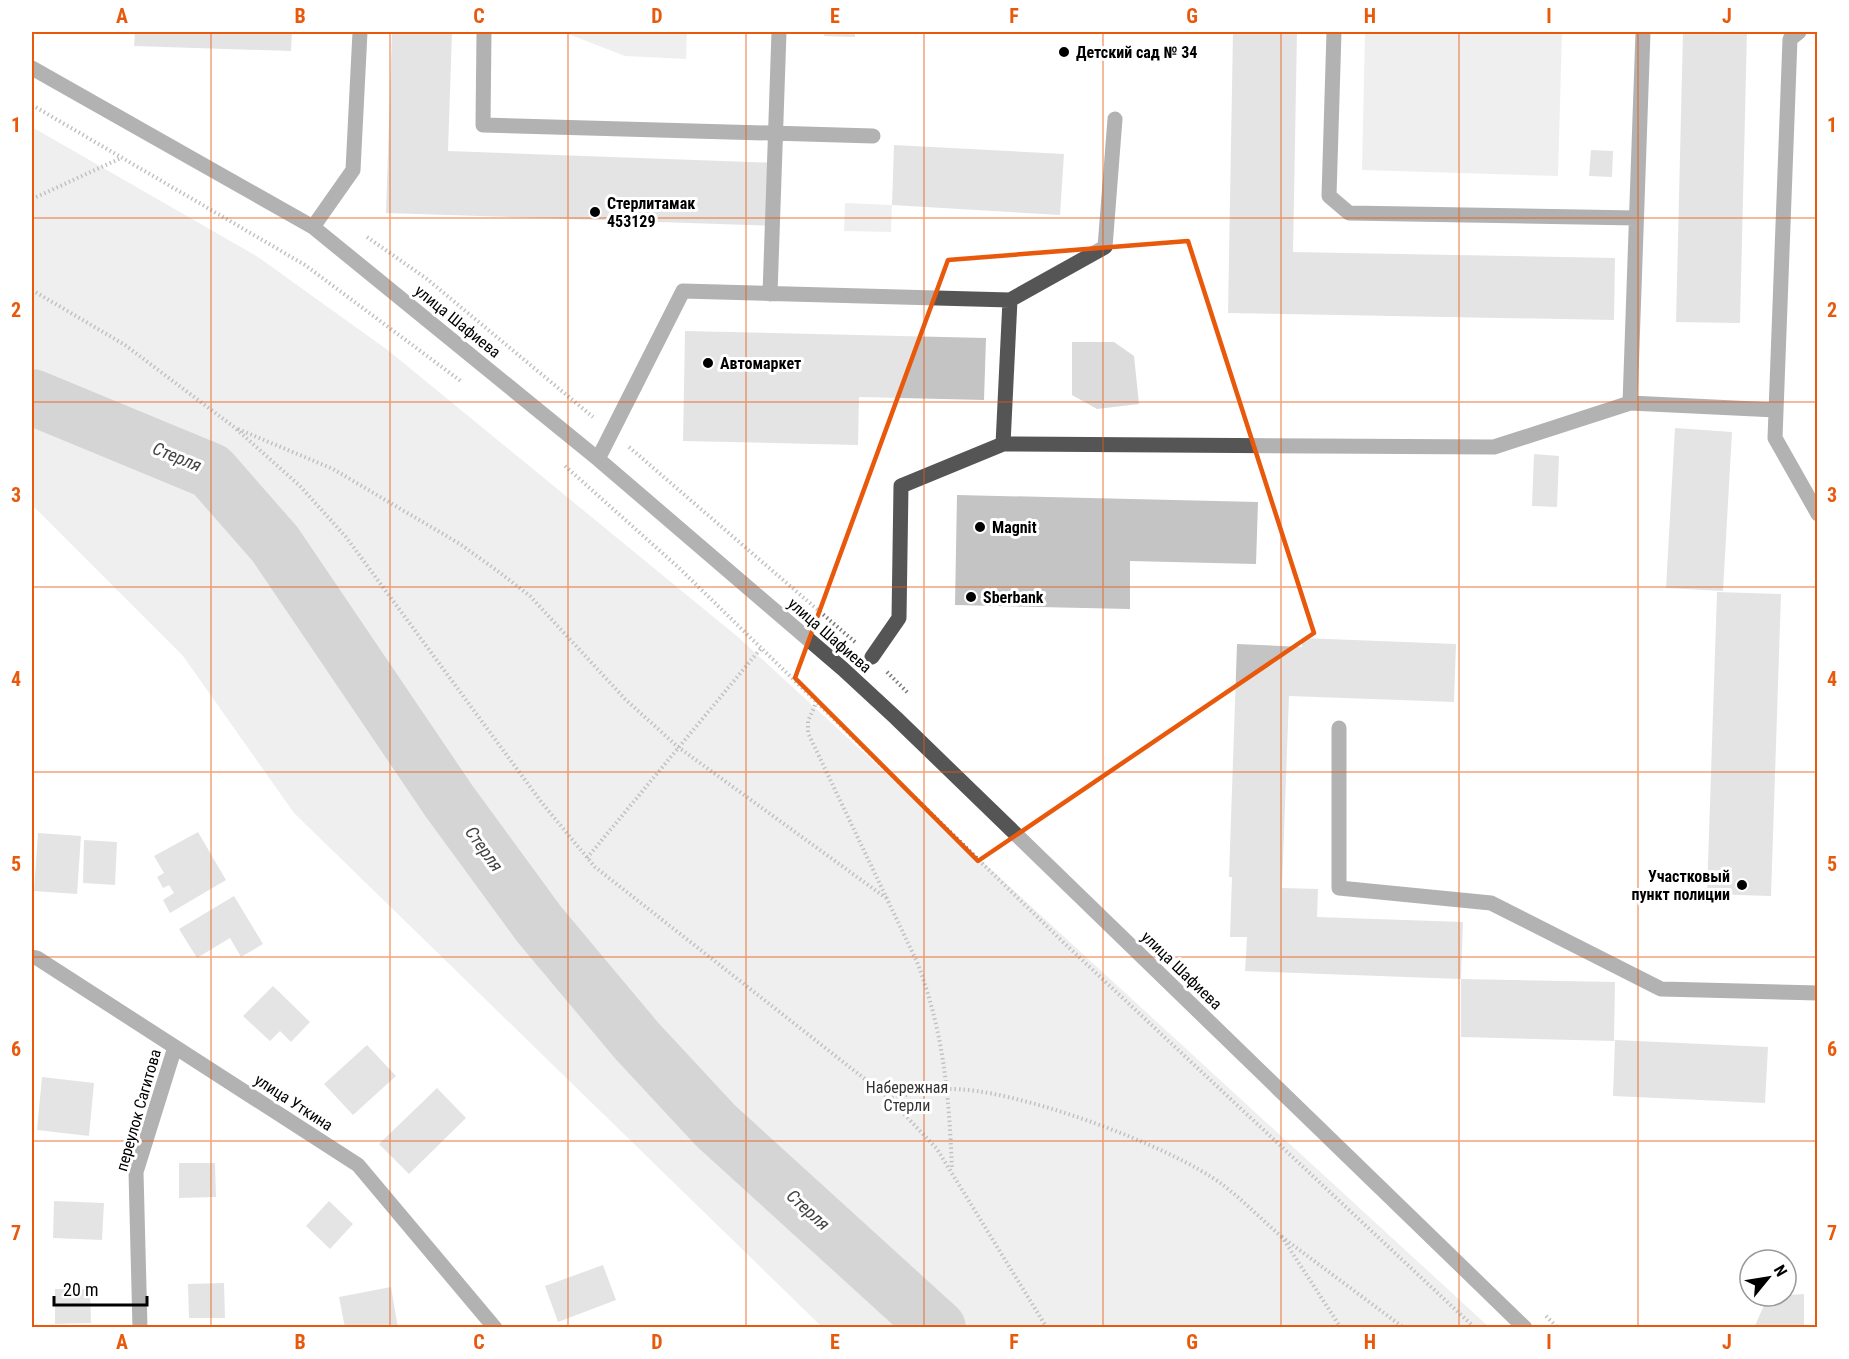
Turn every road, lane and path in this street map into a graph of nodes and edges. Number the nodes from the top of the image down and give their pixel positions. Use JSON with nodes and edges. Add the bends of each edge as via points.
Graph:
{"nodes":[{"id":1,"x":360,"y":32,"type":"edge"},
{"id":2,"x":484,"y":32,"type":"edge"},
{"id":3,"x":779,"y":32,"type":"edge"},
{"id":4,"x":1334,"y":32,"type":"edge"},
{"id":5,"x":1643,"y":32,"type":"edge"},
{"id":6,"x":1799,"y":32,"type":"edge"},
{"id":7,"x":32,"y":68,"type":"edge"},
{"id":8,"x":32,"y":105,"type":"edge"},
{"id":9,"x":1115,"y":119,"type":"dead end"},
{"id":10,"x":776,"y":133,"type":"junction"},
{"id":11,"x":873,"y":136,"type":"dead end"},
{"id":12,"x":122,"y":158,"type":"junction"},
{"id":13,"x":32,"y":199,"type":"edge"},
{"id":14,"x":1636,"y":218,"type":"junction"},
{"id":15,"x":313,"y":227,"type":"junction"},
{"id":16,"x":32,"y":290,"type":"edge"},
{"id":17,"x":770,"y":294,"type":"junction"},
{"id":18,"x":1010,"y":300,"type":"junction"},
{"id":19,"x":471,"y":389,"type":"dead end"},
{"id":20,"x":1630,"y":403,"type":"junction"},
{"id":21,"x":1776,"y":410,"type":"junction"},
{"id":22,"x":234,"y":427,"type":"junction"},
{"id":23,"x":1003,"y":444,"type":"junction"},
{"id":24,"x":598,"y":459,"type":"junction"},
{"id":25,"x":562,"y":463,"type":"dead end"},
{"id":26,"x":1818,"y":514,"type":"edge"},
{"id":27,"x":762,"y":647,"type":"junction"},
{"id":28,"x":872,"y":657,"type":"dead end"},
{"id":29,"x":817,"y":700,"type":"junction"},
{"id":30,"x":1339,"y":728,"type":"dead end"},
{"id":31,"x":678,"y":747,"type":"junction"},
{"id":32,"x":587,"y":858,"type":"junction"},
{"id":33,"x":886,"y":898,"type":"junction"},
{"id":34,"x":32,"y":957,"type":"edge"},
{"id":35,"x":1818,"y":993,"type":"edge"},
{"id":36,"x":175,"y":1047,"type":"junction"},
{"id":37,"x":949,"y":1089,"type":"junction"},
{"id":38,"x":889,"y":1098,"type":"junction"},
{"id":39,"x":952,"y":1172,"type":"junction"},
{"id":40,"x":1282,"y":1237,"type":"junction"},
{"id":41,"x":140,"y":1328,"type":"edge"},
{"id":42,"x":495,"y":1328,"type":"edge"},
{"id":43,"x":1047,"y":1328,"type":"edge"},
{"id":44,"x":1341,"y":1328,"type":"edge"},
{"id":45,"x":1404,"y":1328,"type":"edge"},
{"id":46,"x":1475,"y":1328,"type":"edge"},
{"id":47,"x":1525,"y":1328,"type":"edge"}],
"edges":[{"from":1,"to":15,"type":"street","via":[[353,170]]},
{"from":2,"to":10,"type":"street","via":[[483,125]]},
{"from":3,"to":10,"type":"street"},
{"from":4,"to":14,"type":"street","via":[[1329,196],[1350,213]]},
{"from":5,"to":14,"type":"street"},
{"from":6,"to":21,"type":"street","via":[[1790,39]]},
{"from":7,"to":15,"type":"street","name":"улица Шафиева"},
{"from":8,"to":12,"type":"path"},
{"from":9,"to":18,"type":"street","via":[[1105,247]]},
{"from":10,"to":11,"type":"street"},
{"from":10,"to":17,"type":"street"},
{"from":12,"to":13,"type":"path"},
{"from":12,"to":19,"type":"path","via":[[304,265]]},
{"from":14,"to":20,"type":"street"},
{"from":15,"to":24,"type":"street","name":"улица Шафиева"},
{"from":16,"to":22,"type":"path","via":[[125,345]]},
{"from":17,"to":18,"type":"street"},
{"from":17,"to":24,"type":"street","via":[[683,291]]},
{"from":18,"to":23,"type":"street"},
{"from":20,"to":21,"type":"street"},
{"from":20,"to":23,"type":"street","via":[[1494,447]]},
{"from":21,"to":26,"type":"street","via":[[1775,438]]},
{"from":22,"to":31,"type":"path","via":[[333,469],[460,544],[499,572],[530,596],[625,699]]},
{"from":22,"to":32,"type":"path","via":[[300,486],[346,537]]},
{"from":23,"to":28,"type":"street","via":[[901,486],[898,618]]},
{"from":24,"to":47,"type":"street","name":"улица Шафиева","via":[[896,718]]},
{"from":25,"to":27,"type":"path"},
{"from":27,"to":29,"type":"path"},
{"from":27,"to":31,"type":"path"},
{"from":29,"to":33,"type":"path","via":[[808,721],[808,733]]},
{"from":29,"to":46,"type":"path","via":[[1064,942]]},
{"from":30,"to":35,"type":"street","via":[[1339,888],[1491,903],[1661,989]]},
{"from":31,"to":32,"type":"path"},
{"from":31,"to":33,"type":"path"},
{"from":32,"to":38,"type":"path"},
{"from":33,"to":37,"type":"path","via":[[931,998]]},
{"from":34,"to":36,"type":"street","name":"улица Уткина"},
{"from":36,"to":41,"type":"street","name":"переулок Сагитова","via":[[136,1172]]},
{"from":36,"to":42,"type":"street","name":"улица Уткина","via":[[358,1165]]},
{"from":37,"to":38,"type":"path"},
{"from":37,"to":39,"type":"path"},
{"from":37,"to":40,"type":"path","via":[[1009,1097],[1162,1150],[1222,1184]]},
{"from":38,"to":39,"type":"path","via":[[937,1149]]},
{"from":39,"to":43,"type":"path"},
{"from":40,"to":44,"type":"path"},
{"from":40,"to":45,"type":"path"}]}
